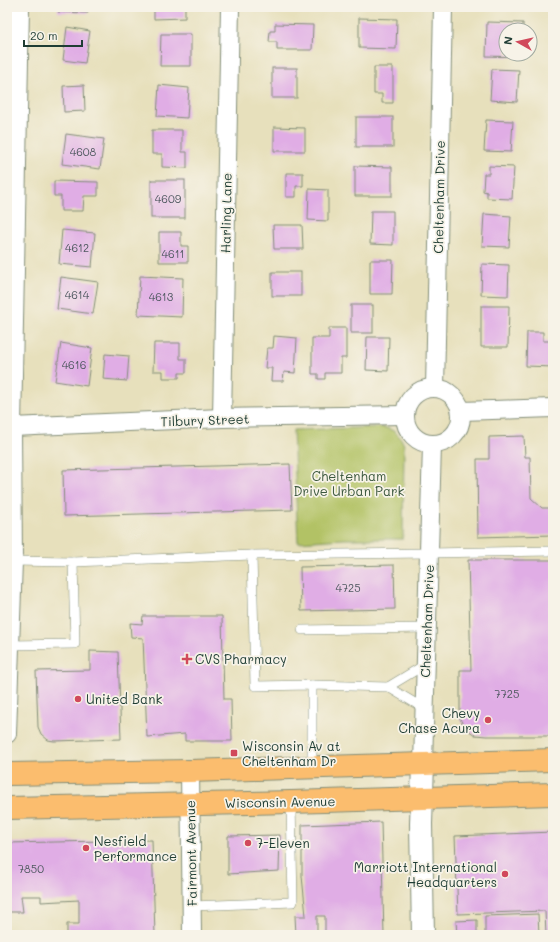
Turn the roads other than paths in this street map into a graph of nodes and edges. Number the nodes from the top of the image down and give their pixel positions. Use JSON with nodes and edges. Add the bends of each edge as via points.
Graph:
{"nodes":[{"id":1,"x":20,"y":7,"type":"edge"},
{"id":2,"x":230,"y":7,"type":"edge"},
{"id":3,"x":443,"y":7,"type":"edge"},
{"id":4,"x":435,"y":388,"type":"junction"},
{"id":5,"x":553,"y":408,"type":"edge"},
{"id":6,"x":461,"y":411,"type":"junction"},
{"id":7,"x":404,"y":415,"type":"junction"},
{"id":8,"x":222,"y":418,"type":"junction"},
{"id":9,"x":10,"y":427,"type":"edge"},
{"id":10,"x":432,"y":445,"type":"junction"},
{"id":11,"x":553,"y":551,"type":"edge"},
{"id":12,"x":429,"y":553,"type":"junction"},
{"id":13,"x":252,"y":555,"type":"junction"},
{"id":14,"x":73,"y":562,"type":"junction"},
{"id":15,"x":11,"y":571,"type":"edge"},
{"id":16,"x":427,"y":628,"type":"junction"},
{"id":17,"x":302,"y":630,"type":"dead end"},
{"id":18,"x":9,"y":655,"type":"edge"},
{"id":19,"x":426,"y":664,"type":"junction"},
{"id":20,"x":8,"y":684,"type":"edge"},
{"id":21,"x":312,"y":685,"type":"junction"},
{"id":22,"x":388,"y":687,"type":"junction"},
{"id":23,"x":425,"y":709,"type":"junction"},
{"id":24,"x":7,"y":734,"type":"edge"},
{"id":25,"x":553,"y":760,"type":"edge"},
{"id":26,"x":423,"y":764,"type":"junction"},
{"id":27,"x":312,"y":767,"type":"junction"},
{"id":28,"x":190,"y":771,"type":"junction"},
{"id":29,"x":7,"y":774,"type":"edge"},
{"id":30,"x":553,"y":794,"type":"edge"},
{"id":31,"x":422,"y":797,"type":"junction"},
{"id":32,"x":291,"y":802,"type":"junction"},
{"id":33,"x":190,"y":804,"type":"junction"},
{"id":34,"x":7,"y":808,"type":"edge"},
{"id":35,"x":192,"y":906,"type":"junction"},
{"id":36,"x":192,"y":935,"type":"edge"},
{"id":37,"x":423,"y":935,"type":"edge"}],
"edges":[{"from":1,"to":9,"type":"street"},
{"from":2,"to":8,"type":"street","name":"Harling Lane"},
{"from":3,"to":4,"type":"street","name":"Cheltenham Drive"},
{"from":4,"to":6,"type":"street","via":[[444,390],[454,398]]},
{"from":4,"to":7,"type":"street","via":[[425,388],[416,393],[409,400]]},
{"from":5,"to":6,"type":"street"},
{"from":6,"to":10,"type":"street","via":[[459,426],[452,438],[444,443]]},
{"from":7,"to":8,"type":"street","name":"Tilbury Street"},
{"from":7,"to":10,"type":"street","via":[[409,433],[416,440]]},
{"from":8,"to":9,"type":"street","name":"Tilbury Street"},
{"from":9,"to":15,"type":"street"},
{"from":10,"to":12,"type":"street","name":"Cheltenham Drive"},
{"from":11,"to":12,"type":"lane"},
{"from":12,"to":13,"type":"lane"},
{"from":12,"to":16,"type":"street","name":"Cheltenham Drive"},
{"from":13,"to":14,"type":"lane"},
{"from":13,"to":21,"type":"lane","via":[[256,686]]},
{"from":14,"to":15,"type":"lane"},
{"from":14,"to":18,"type":"lane","via":[[75,644]]},
{"from":15,"to":18,"type":"street"},
{"from":16,"to":17,"type":"lane"},
{"from":16,"to":19,"type":"street","name":"Cheltenham Drive"},
{"from":18,"to":20,"type":"street"},
{"from":19,"to":22,"type":"lane"},
{"from":19,"to":23,"type":"street","name":"Cheltenham Drive"},
{"from":20,"to":24,"type":"street"},
{"from":21,"to":22,"type":"lane"},
{"from":21,"to":27,"type":"lane"},
{"from":22,"to":23,"type":"lane"},
{"from":23,"to":26,"type":"street","name":"Cheltenham Drive"},
{"from":25,"to":26,"type":"main road"},
{"from":26,"to":27,"type":"main road"},
{"from":26,"to":31,"type":"street","name":"Cheltenham Drive"},
{"from":27,"to":28,"type":"main road"},
{"from":28,"to":29,"type":"main road"},
{"from":28,"to":33,"type":"street","name":"Fairmont Avenue"},
{"from":30,"to":31,"type":"main road","name":"Wisconsin Avenue"},
{"from":31,"to":32,"type":"main road","name":"Wisconsin Avenue"},
{"from":31,"to":37,"type":"street","name":"Cheltenham Drive"},
{"from":32,"to":33,"type":"main road","name":"Wisconsin Avenue"},
{"from":32,"to":35,"type":"lane","via":[[293,902]]},
{"from":33,"to":34,"type":"main road","name":"Wisconsin Avenue"},
{"from":33,"to":35,"type":"street","name":"Fairmont Avenue"},
{"from":35,"to":36,"type":"street","name":"Fairmont Avenue"}]}
